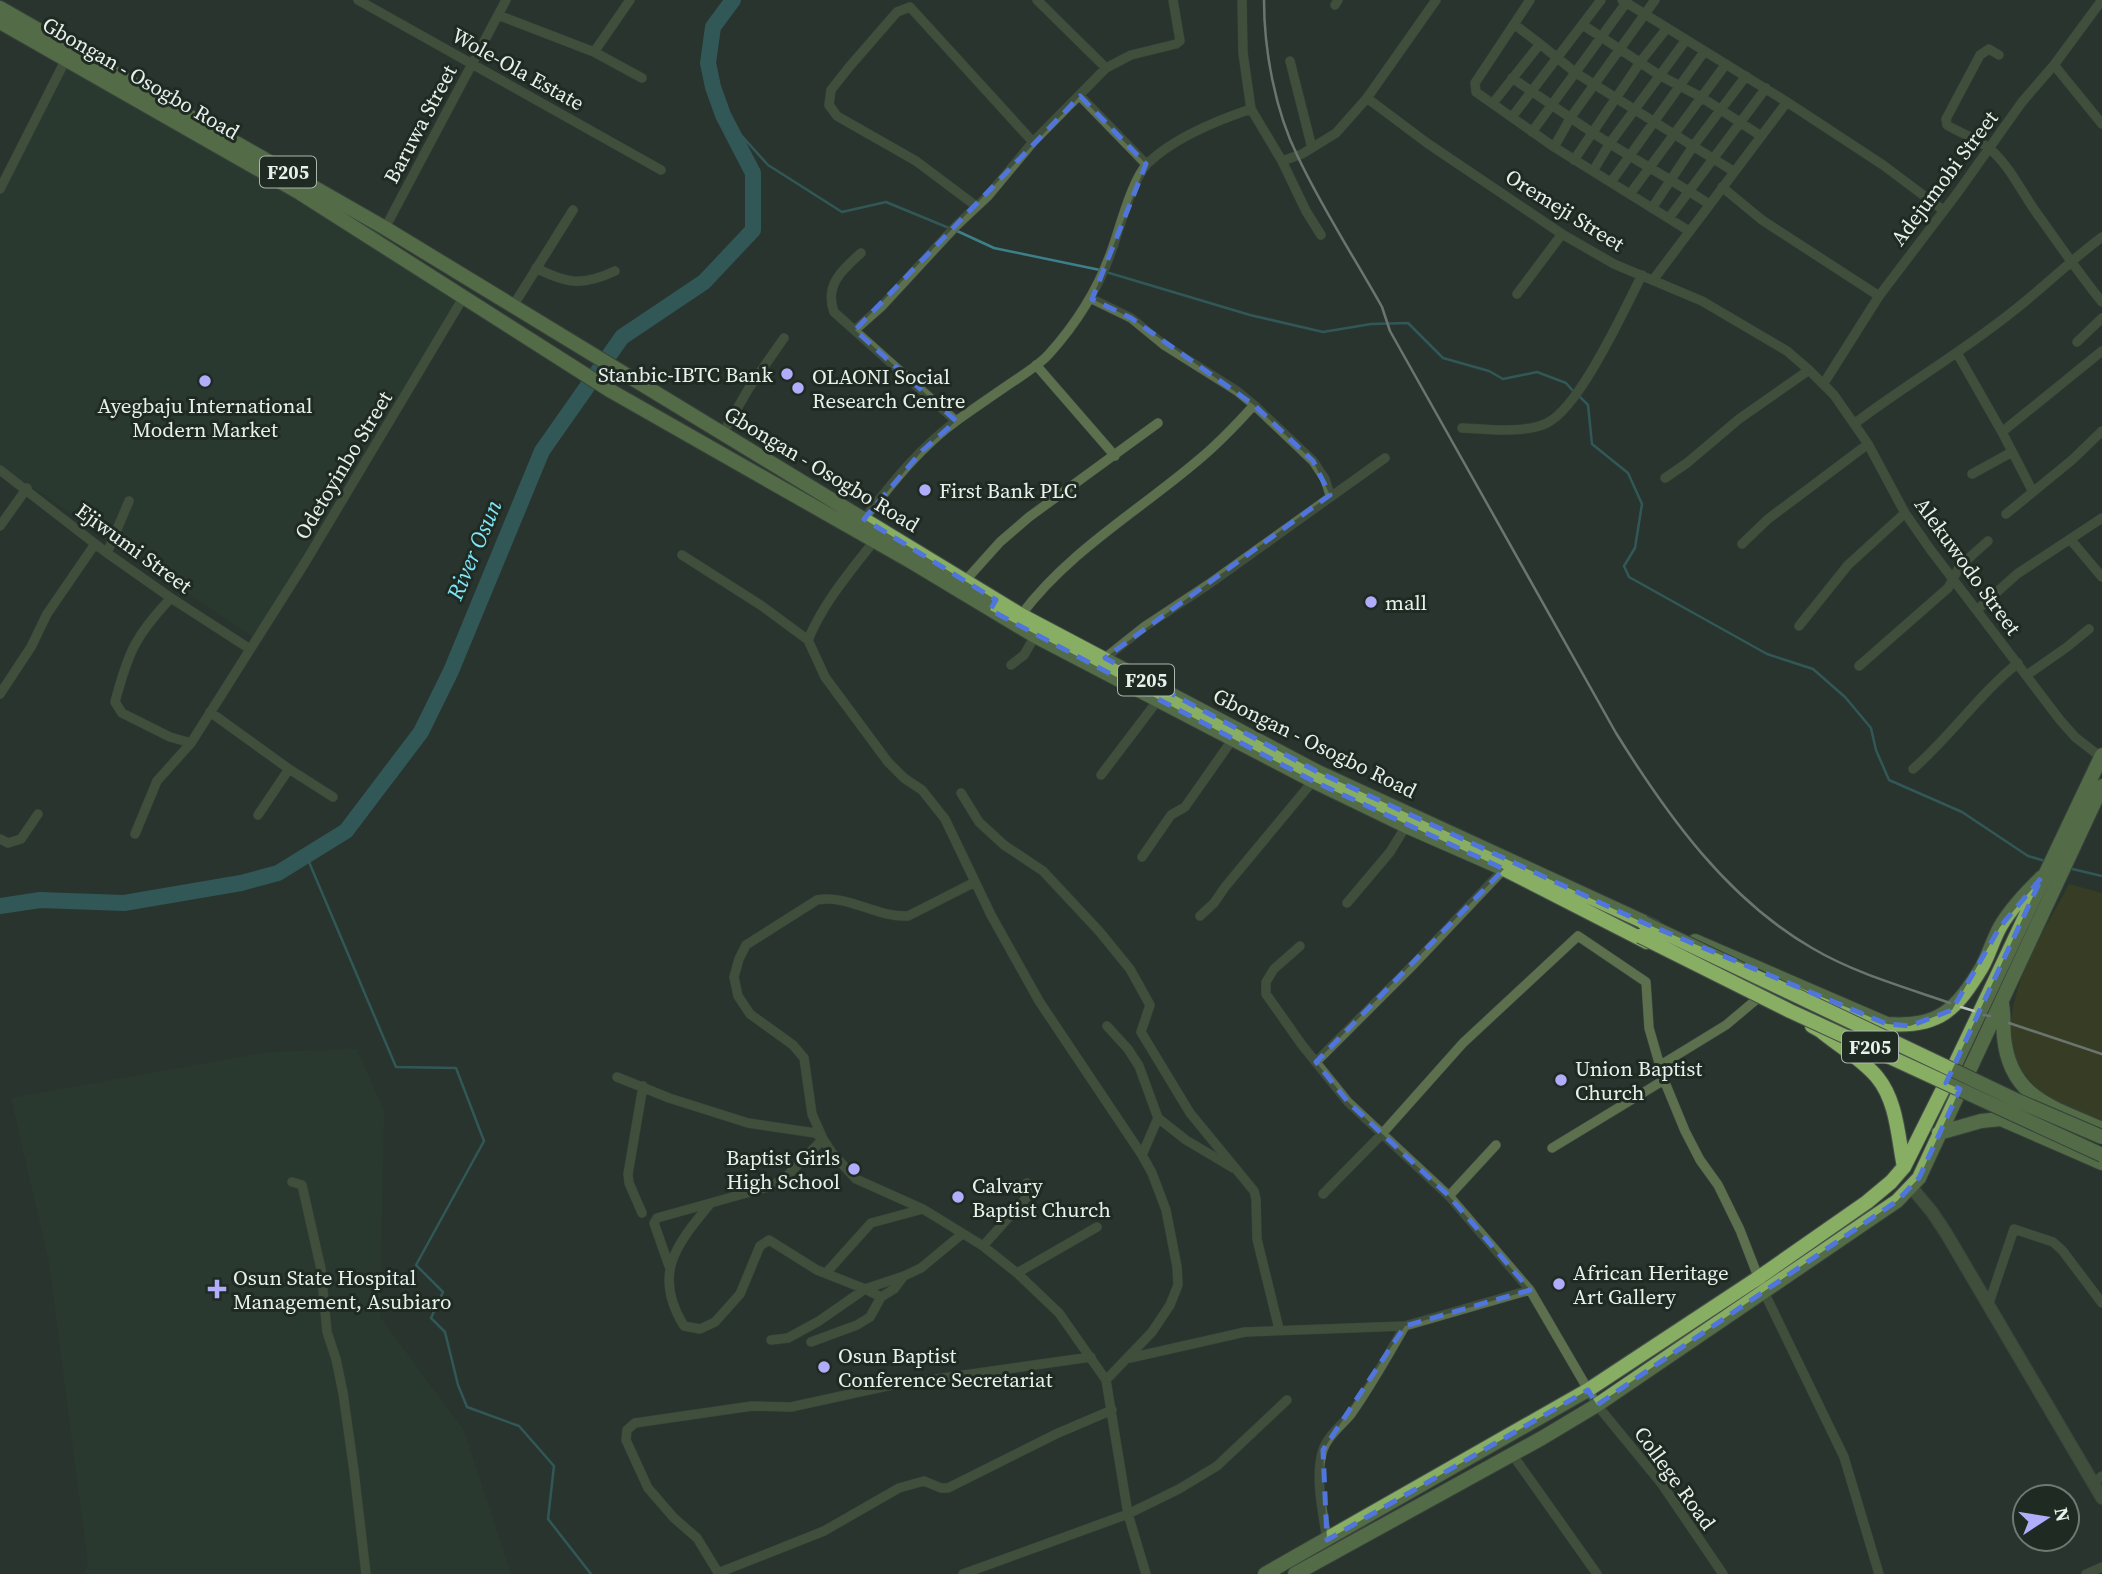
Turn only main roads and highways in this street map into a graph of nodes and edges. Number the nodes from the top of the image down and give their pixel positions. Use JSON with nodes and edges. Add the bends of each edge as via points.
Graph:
{"nodes":[{"id":1,"x":0,"y":8,"type":"edge"},
{"id":2,"x":0,"y":22,"type":"edge"},
{"id":3,"x":993,"y":605,"type":"junction"},
{"id":4,"x":2101,"y":756,"type":"edge"},
{"id":5,"x":2102,"y":786,"type":"edge"},
{"id":6,"x":2049,"y":875,"type":"junction"},
{"id":7,"x":1642,"y":930,"type":"junction"},
{"id":8,"x":2002,"y":1004,"type":"junction"},
{"id":9,"x":2102,"y":1129,"type":"edge"},
{"id":10,"x":1939,"y":1133,"type":"junction"},
{"id":11,"x":2102,"y":1137,"type":"edge"},
{"id":12,"x":2102,"y":1155,"type":"edge"},
{"id":13,"x":2102,"y":1163,"type":"edge"},
{"id":14,"x":1904,"y":1167,"type":"junction"},
{"id":15,"x":1761,"y":1285,"type":"junction"},
{"id":16,"x":1265,"y":1574,"type":"edge"},
{"id":17,"x":1295,"y":1574,"type":"edge"}],
"edges":[{"from":1,"to":3,"type":"main road","name":"Gbongan - Osogbo Road","number":"F205","via":[[573,341],[965,580]]},
{"from":2,"to":3,"type":"main road","name":"Gbongan - Osogbo Road","number":"F205","via":[[300,193],[660,420]]},
{"from":3,"to":7,"type":"main road","name":"Gbongan - Osogbo Road","number":"F205","via":[[1105,658],[1316,771],[1506,857]]},
{"from":3,"to":7,"type":"main road","name":"Gbongan - Osogbo Road","number":"F205","via":[[1035,636],[1232,740],[1406,826]]},
{"from":4,"to":6,"type":"main road","via":[[2052,858]]},
{"from":5,"to":6,"type":"main road","via":[[2067,862]]},
{"from":6,"to":7,"type":"main road","via":[[2000,927],[1982,967],[1952,1010],[1910,1026],[1887,1024],[1702,943]]},
{"from":6,"to":8,"type":"main road"},
{"from":6,"to":14,"type":"main road"},
{"from":7,"to":11,"type":"main road","number":"F205","bridge":true},
{"from":7,"to":12,"type":"main road","number":"F205","bridge":true,"via":[[1790,1011]]},
{"from":7,"to":14,"type":"main road","via":[[1664,955],[1821,1031],[1876,1075],[1892,1105]]},
{"from":8,"to":9,"type":"main road","via":[[2008,1056],[2019,1083],[2040,1100]]},
{"from":8,"to":10,"type":"main road"},
{"from":10,"to":13,"type":"main road","via":[[2001,1119]]},
{"from":10,"to":15,"type":"main road","via":[[1919,1178],[1897,1201],[1807,1261]]},
{"from":14,"to":15,"type":"main road"},
{"from":15,"to":16,"type":"main road","via":[[1588,1390]]},
{"from":15,"to":17,"type":"main road","via":[[1597,1405]]}]}
